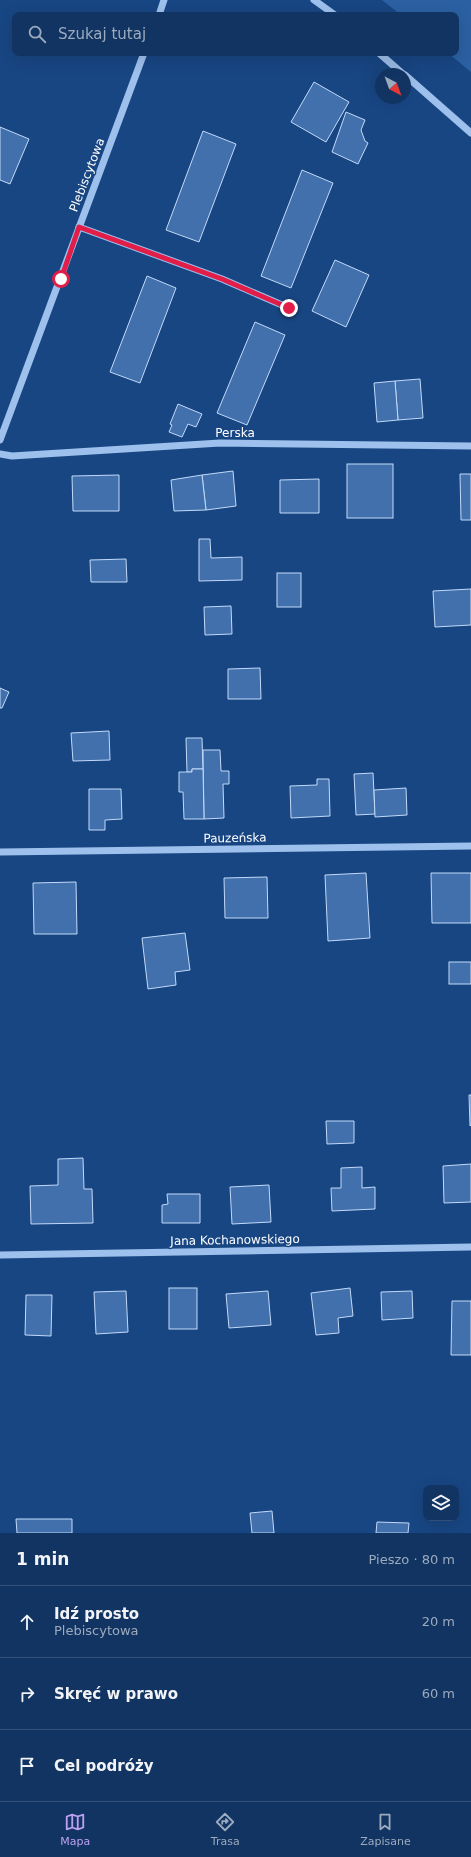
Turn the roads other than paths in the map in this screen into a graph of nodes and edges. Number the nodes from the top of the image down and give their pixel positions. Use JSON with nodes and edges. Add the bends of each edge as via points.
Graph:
{"nodes":[{"id":1,"x":164,"y":0,"type":"edge"},
{"id":2,"x":314,"y":0,"type":"edge"},
{"id":3,"x":160,"y":12,"type":"edge"},
{"id":4,"x":331,"y":12,"type":"edge"},
{"id":5,"x":143,"y":56,"type":"edge"},
{"id":6,"x":382,"y":56,"type":"edge"},
{"id":7,"x":396,"y":68,"type":"edge"},
{"id":8,"x":411,"y":81,"type":"edge"},
{"id":9,"x":471,"y":133,"type":"edge"},
{"id":10,"x":79,"y":227,"type":"junction"},
{"id":11,"x":289,"y":308,"type":"dead end"},
{"id":12,"x":0,"y":440,"type":"edge"},
{"id":13,"x":471,"y":446,"type":"edge"},
{"id":14,"x":0,"y":454,"type":"edge"},
{"id":15,"x":471,"y":846,"type":"edge"},
{"id":16,"x":0,"y":852,"type":"edge"},
{"id":17,"x":471,"y":1247,"type":"edge"},
{"id":18,"x":0,"y":1255,"type":"edge"}],
"edges":[{"from":1,"to":3,"type":"street"},
{"from":2,"to":4,"type":"street"},
{"from":5,"to":10,"type":"street","name":"Plebiscytowa"},
{"from":6,"to":7,"type":"street"},
{"from":8,"to":9,"type":"street"},
{"from":10,"to":11,"type":"street","via":[[222,279]]},
{"from":10,"to":12,"type":"street","name":"Plebiscytowa"},
{"from":13,"to":14,"type":"street","name":"Perska","via":[[220,443],[12,456]]},
{"from":15,"to":16,"type":"street","name":"Pauzeńska"},
{"from":17,"to":18,"type":"street","name":"Jana Kochanowskiego"}]}
